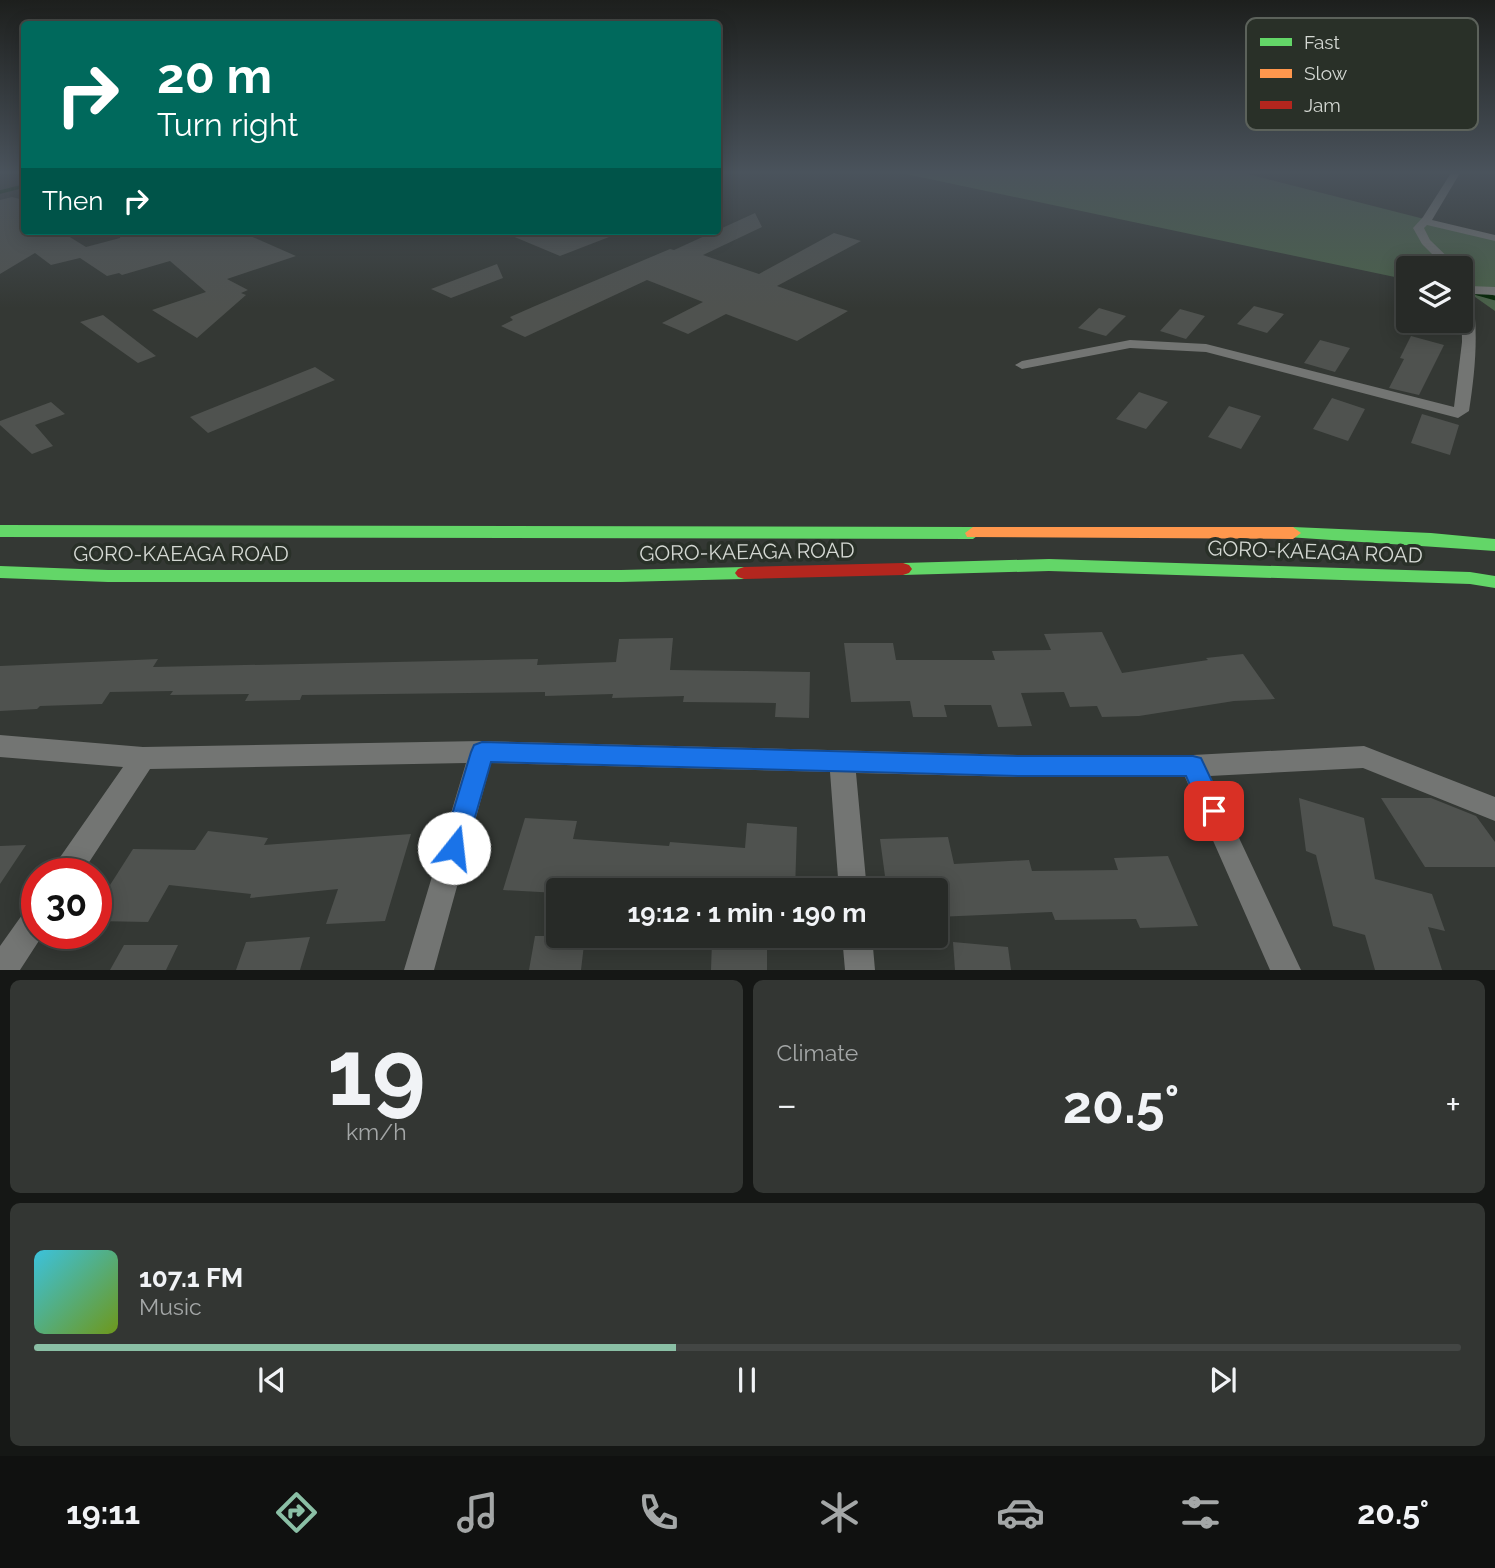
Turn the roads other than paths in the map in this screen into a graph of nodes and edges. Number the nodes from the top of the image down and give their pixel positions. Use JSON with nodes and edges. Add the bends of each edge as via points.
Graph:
{"nodes":[{"id":1,"x":1427,"y":218,"type":"edge"},
{"id":2,"x":1425,"y":221,"type":"junction"},
{"id":3,"x":1495,"y":238,"type":"edge"},
{"id":4,"x":1441,"y":256,"type":"edge"},
{"id":5,"x":1473,"y":286,"type":"edge"},
{"id":6,"x":1495,"y":291,"type":"edge"},
{"id":7,"x":1468,"y":333,"type":"edge"},
{"id":8,"x":1022,"y":365,"type":"dead end"},
{"id":9,"x":0,"y":531,"type":"edge"},
{"id":10,"x":1495,"y":545,"type":"edge"},
{"id":11,"x":0,"y":572,"type":"edge"},
{"id":12,"x":1495,"y":582,"type":"edge"},
{"id":13,"x":0,"y":746,"type":"edge"},
{"id":14,"x":482,"y":752,"type":"junction"},
{"id":15,"x":143,"y":758,"type":"junction"},
{"id":16,"x":842,"y":762,"type":"junction"},
{"id":17,"x":1193,"y":766,"type":"junction"},
{"id":18,"x":1495,"y":809,"type":"edge"},
{"id":19,"x":76,"y":858,"type":"edge"},
{"id":20,"x":852,"y":878,"type":"edge"},
{"id":21,"x":21,"y":942,"type":"edge"},
{"id":22,"x":858,"y":948,"type":"edge"},
{"id":23,"x":2,"y":970,"type":"edge"},
{"id":24,"x":419,"y":970,"type":"edge"},
{"id":25,"x":860,"y":970,"type":"edge"},
{"id":26,"x":1286,"y":970,"type":"edge"}],
"edges":[{"from":1,"to":2,"type":"street"},
{"from":2,"to":3,"type":"street"},
{"from":2,"to":4,"type":"street","via":[[1418,228]]},
{"from":5,"to":6,"type":"street"},
{"from":7,"to":8,"type":"street","via":[[1464,400],[1458,413],[1206,348],[1130,344]]},
{"from":9,"to":10,"type":"main road","name":"GORO-KAEAGA ROAD","via":[[1180,531],[1329,534]]},
{"from":11,"to":12,"type":"main road","name":"GORO-KAEAGA ROAD","via":[[621,576],[1049,565]]},
{"from":13,"to":15,"type":"street"},
{"from":14,"to":15,"type":"street"},
{"from":14,"to":16,"type":"street"},
{"from":14,"to":24,"type":"street"},
{"from":15,"to":19,"type":"street"},
{"from":16,"to":17,"type":"street"},
{"from":16,"to":20,"type":"street"},
{"from":17,"to":18,"type":"street","via":[[1364,757]]},
{"from":17,"to":26,"type":"street"},
{"from":21,"to":23,"type":"street"},
{"from":22,"to":25,"type":"street"}]}
